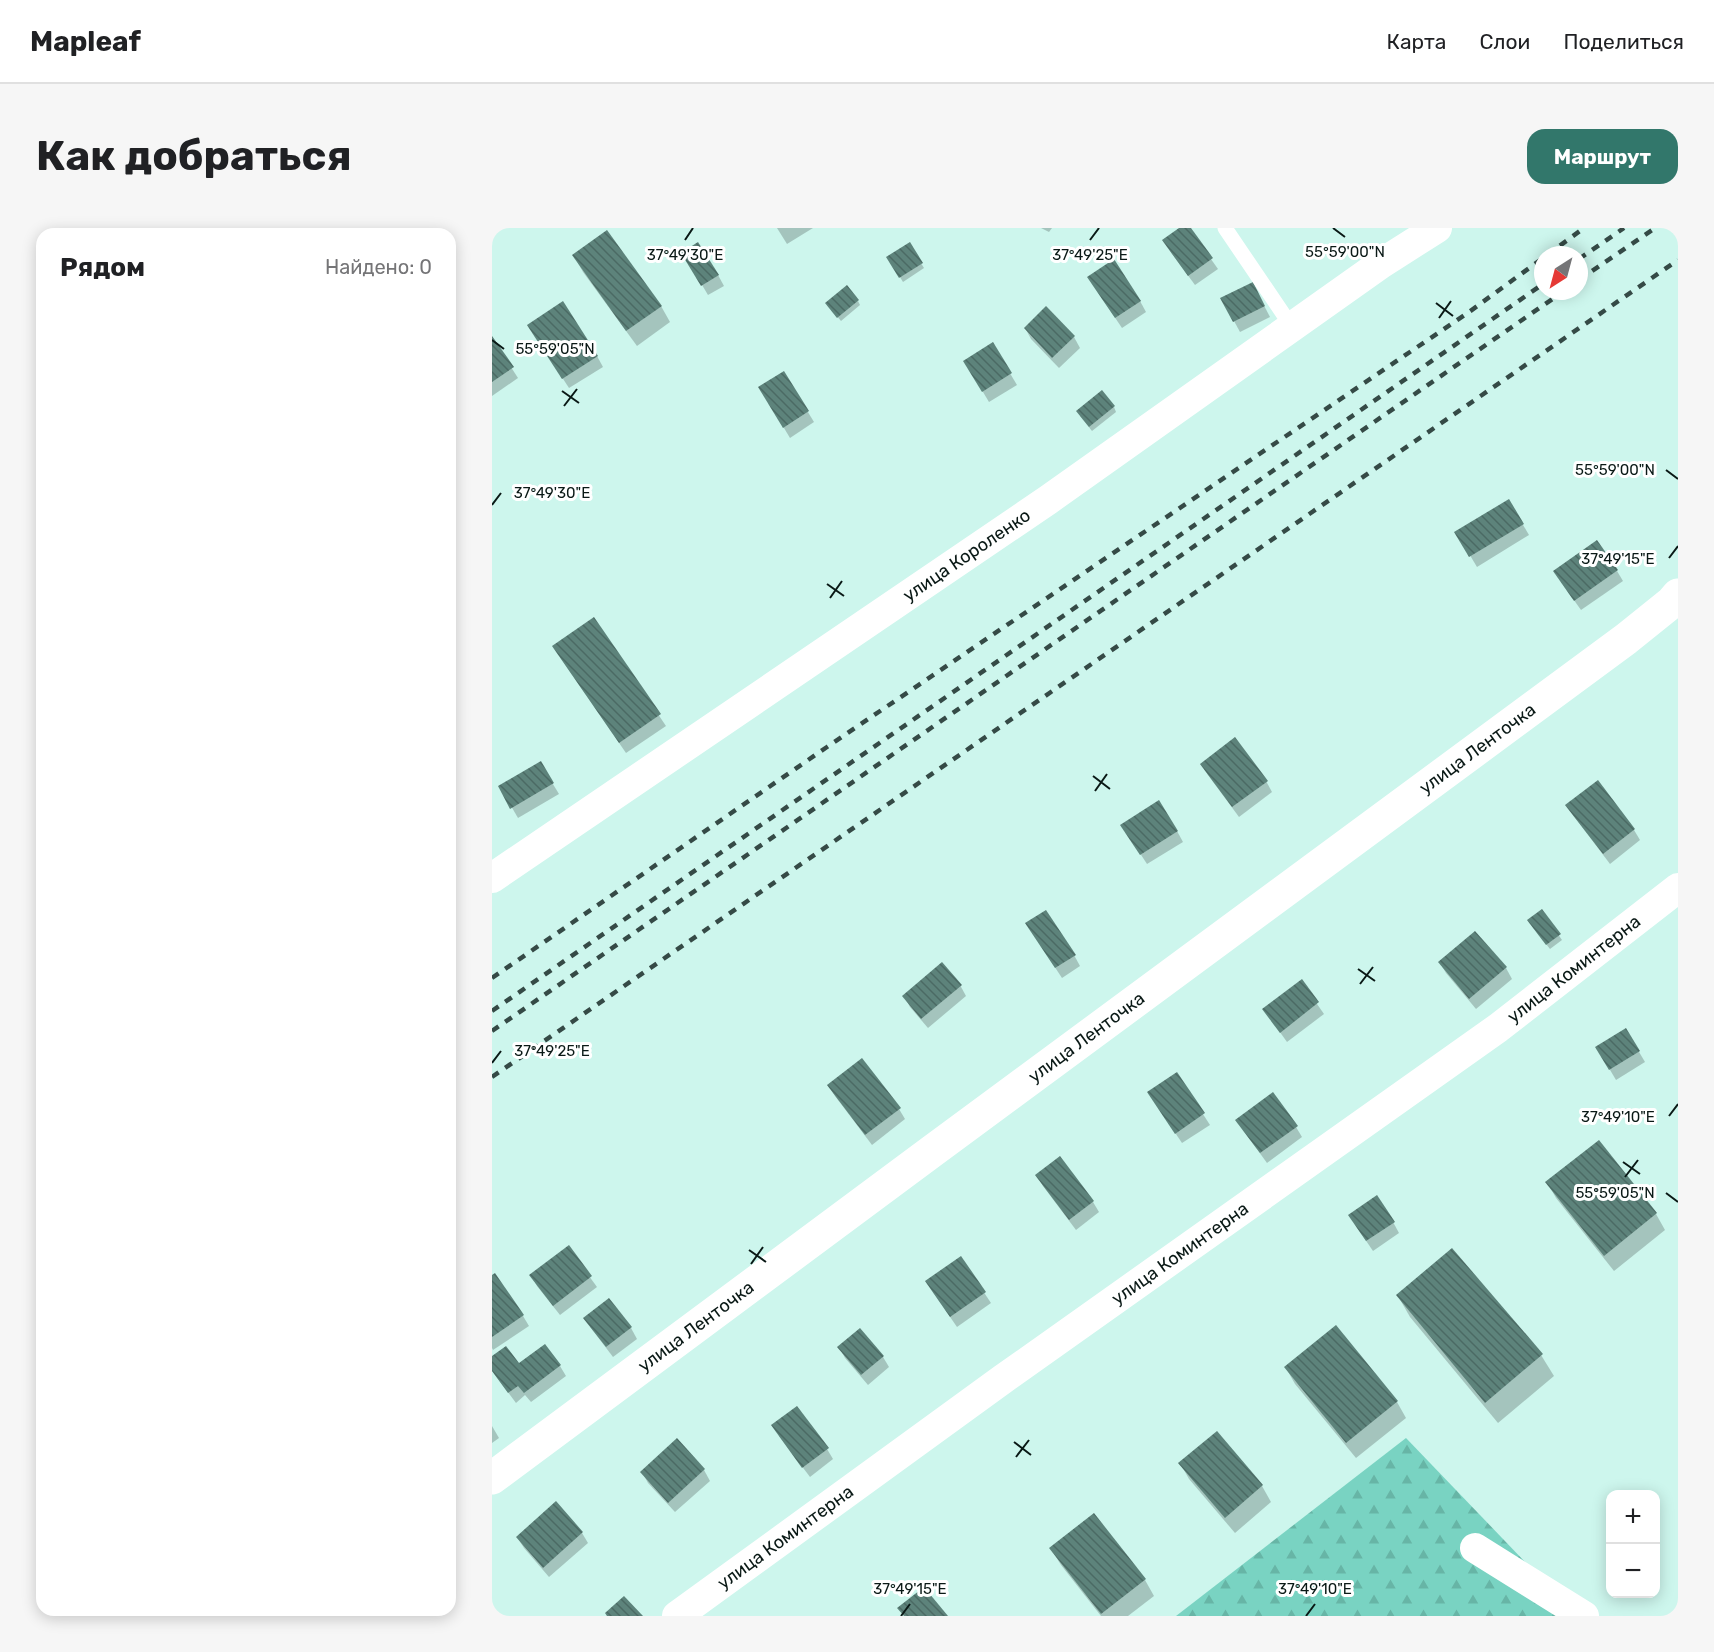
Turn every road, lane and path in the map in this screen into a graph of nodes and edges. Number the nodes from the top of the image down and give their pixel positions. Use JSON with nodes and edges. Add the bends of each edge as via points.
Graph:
{"nodes":[{"id":1,"x":1225,"y":228,"type":"edge"},
{"id":2,"x":1420,"y":233,"type":"edge"},
{"id":3,"x":1292,"y":327,"type":"junction"},
{"id":4,"x":1678,"y":595,"type":"edge"},
{"id":5,"x":492,"y":878,"type":"edge"},
{"id":6,"x":1678,"y":888,"type":"edge"},
{"id":7,"x":492,"y":1478,"type":"edge"},
{"id":8,"x":1475,"y":1548,"type":"dead end"},
{"id":9,"x":677,"y":1616,"type":"edge"},
{"id":10,"x":1584,"y":1616,"type":"edge"}],
"edges":[{"from":1,"to":3,"type":"lane"},
{"from":2,"to":3,"type":"street","name":"улица Короленко"},
{"from":3,"to":5,"type":"street","name":"улица Короленко","via":[[1048,500]]},
{"from":4,"to":7,"type":"main road","name":"улица Ленточка","via":[[1617,646]]},
{"from":6,"to":9,"type":"street","name":"улица Коминтерна","via":[[1498,1028]]},
{"from":8,"to":10,"type":"street"}]}
